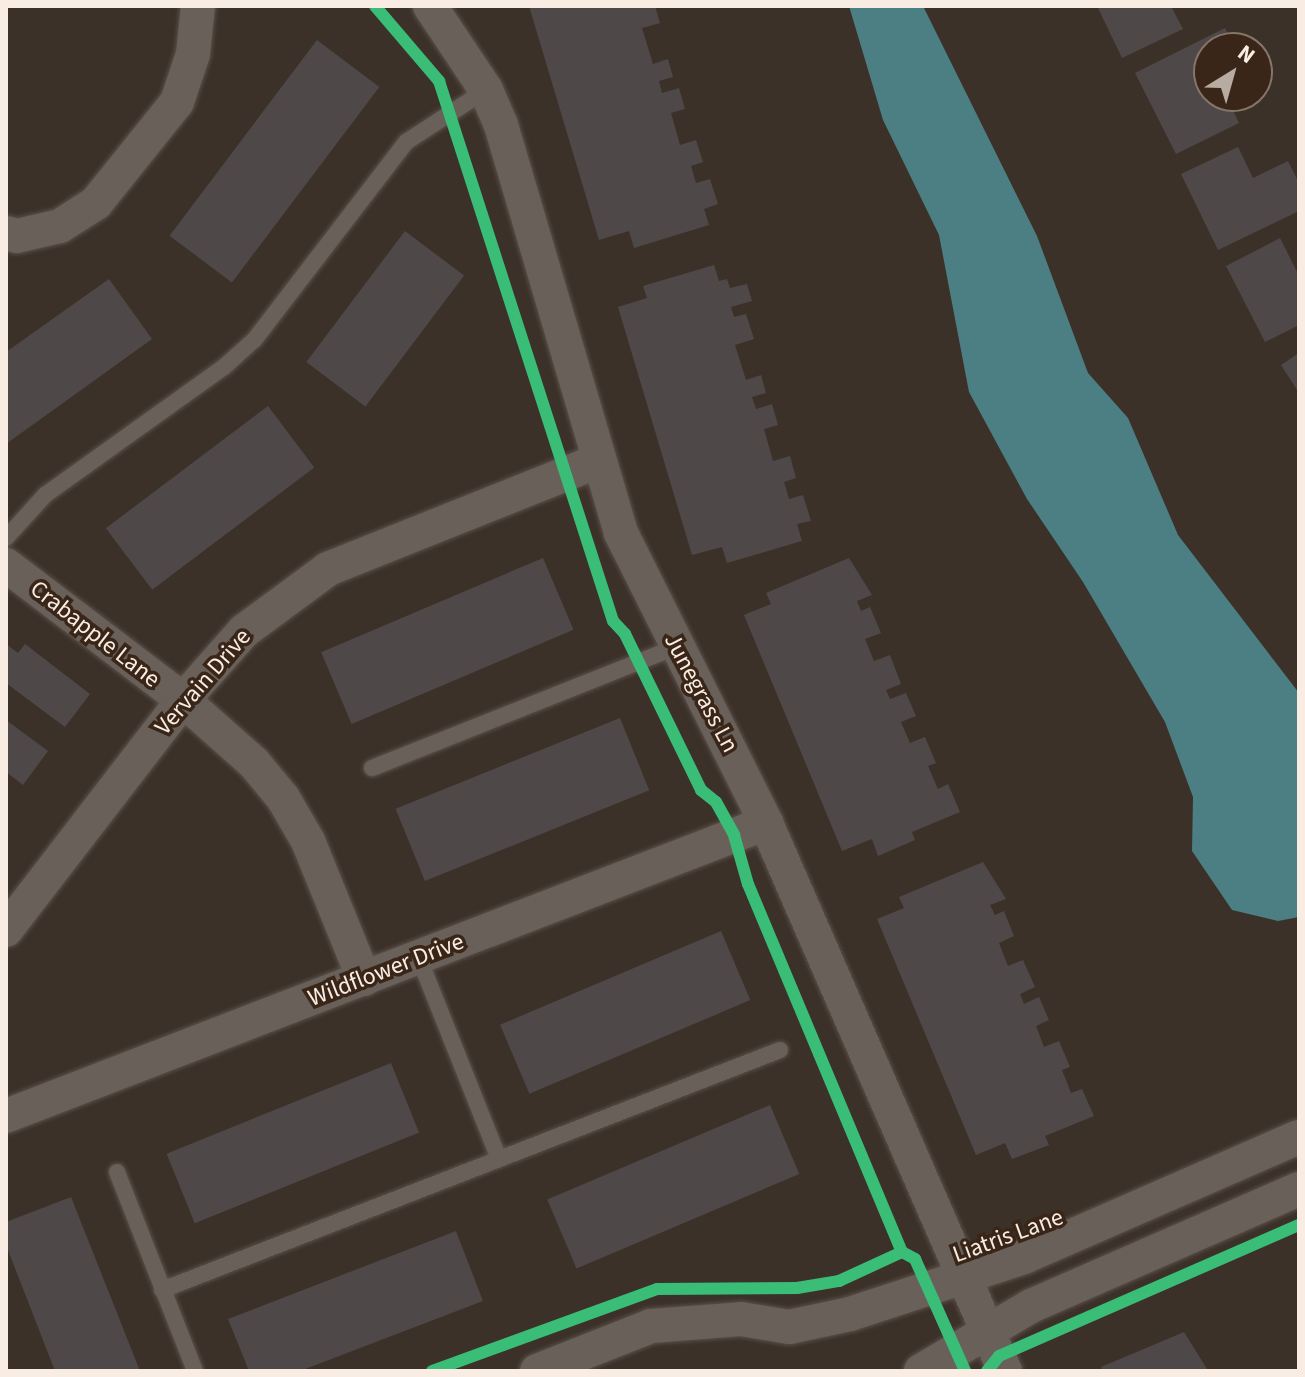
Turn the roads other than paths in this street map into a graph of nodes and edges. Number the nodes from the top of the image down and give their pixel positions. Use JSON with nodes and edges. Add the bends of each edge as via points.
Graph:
{"nodes":[{"id":1,"x":198,"y":6,"type":"edge"},
{"id":2,"x":430,"y":6,"type":"edge"},
{"id":3,"x":486,"y":90,"type":"junction"},
{"id":4,"x":6,"y":233,"type":"edge"},
{"id":5,"x":598,"y":461,"type":"junction"},
{"id":6,"x":6,"y":538,"type":"edge"},
{"id":7,"x":6,"y":565,"type":"edge"},
{"id":8,"x":676,"y":647,"type":"junction"},
{"id":9,"x":183,"y":700,"type":"junction"},
{"id":10,"x":372,"y":768,"type":"dead end"},
{"id":11,"x":766,"y":823,"type":"junction"},
{"id":12,"x":6,"y":930,"type":"edge"},
{"id":13,"x":419,"y":958,"type":"junction"},
{"id":14,"x":364,"y":979,"type":"junction"},
{"id":15,"x":780,"y":1050,"type":"dead end"},
{"id":16,"x":9,"y":1106,"type":"edge"},
{"id":17,"x":1299,"y":1137,"type":"edge"},
{"id":18,"x":499,"y":1159,"type":"junction"},
{"id":19,"x":117,"y":1172,"type":"dead end"},
{"id":20,"x":1299,"y":1189,"type":"edge"},
{"id":21,"x":966,"y":1275,"type":"junction"},
{"id":22,"x":162,"y":1290,"type":"junction"},
{"id":23,"x":988,"y":1331,"type":"junction"},
{"id":24,"x":195,"y":1371,"type":"edge"},
{"id":25,"x":537,"y":1371,"type":"edge"},
{"id":26,"x":921,"y":1371,"type":"edge"},
{"id":27,"x":1005,"y":1371,"type":"edge"}],
"edges":[{"from":1,"to":4,"type":"street","via":[[193,54],[177,102],[96,203],[60,226],[17,236]]},
{"from":2,"to":3,"type":"street","name":"Junegrass Ln"},
{"from":3,"to":5,"type":"street","name":"Junegrass Ln","via":[[518,173]]},
{"from":3,"to":6,"type":"lane","via":[[406,142],[245,348],[45,495]]},
{"from":5,"to":8,"type":"street","name":"Junegrass Ln","via":[[637,571]]},
{"from":5,"to":9,"type":"street","name":"Vervain Drive","via":[[328,569],[244,631]]},
{"from":7,"to":9,"type":"street","name":"Crabapple Lane"},
{"from":8,"to":10,"type":"lane"},
{"from":8,"to":11,"type":"street","name":"Junegrass Ln"},
{"from":9,"to":12,"type":"street","name":"Vervain Drive"},
{"from":9,"to":14,"type":"street","name":"Crabapple Lane","via":[[283,798],[314,855]]},
{"from":11,"to":13,"type":"street","name":"Wildflower Drive"},
{"from":11,"to":21,"type":"street","name":"Junegrass Ln"},
{"from":13,"to":14,"type":"street","name":"Wildflower Drive"},
{"from":13,"to":18,"type":"lane"},
{"from":14,"to":16,"type":"street","name":"Wildflower Drive"},
{"from":15,"to":18,"type":"lane"},
{"from":17,"to":21,"type":"street","name":"Liatris Lane","via":[[1024,1257]]},
{"from":18,"to":22,"type":"lane"},
{"from":19,"to":22,"type":"lane"},
{"from":20,"to":23,"type":"street","via":[[1031,1306]]},
{"from":21,"to":23,"type":"street","name":"Junegrass Ln"},
{"from":21,"to":25,"type":"street","name":"Liatris Lane","via":[[850,1314],[789,1327],[741,1319],[651,1326]]},
{"from":22,"to":24,"type":"lane"},
{"from":23,"to":26,"type":"street"},
{"from":23,"to":27,"type":"street","name":"Junegrass Ln"}]}
